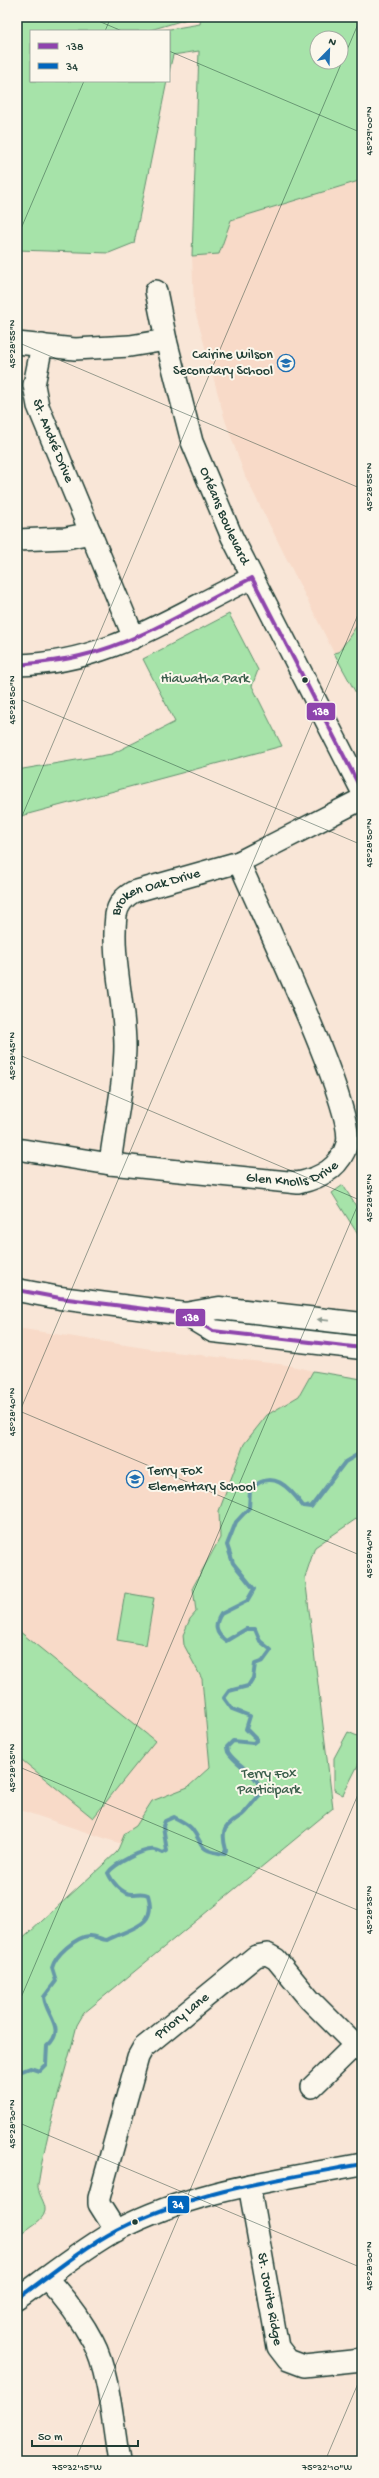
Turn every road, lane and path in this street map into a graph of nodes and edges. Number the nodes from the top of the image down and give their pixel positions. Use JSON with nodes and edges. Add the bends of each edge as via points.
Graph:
{"nodes":[{"id":1,"x":156,"y":291,"type":"dead end"},
{"id":2,"x":166,"y":340,"type":"junction"},
{"id":3,"x":17,"y":343,"type":"edge"},
{"id":4,"x":42,"y":345,"type":"junction"},
{"id":5,"x":91,"y":533,"type":"junction"},
{"id":6,"x":17,"y":540,"type":"edge"},
{"id":7,"x":252,"y":578,"type":"junction"},
{"id":8,"x":134,"y":638,"type":"junction"},
{"id":9,"x":17,"y":665,"type":"edge"},
{"id":10,"x":362,"y":791,"type":"edge"},
{"id":11,"x":362,"y":799,"type":"edge"},
{"id":12,"x":239,"y":862,"type":"junction"},
{"id":13,"x":17,"y":1149,"type":"edge"},
{"id":14,"x":110,"y":1164,"type":"junction"},
{"id":15,"x":17,"y":1290,"type":"edge"},
{"id":16,"x":185,"y":1314,"type":"junction"},
{"id":17,"x":362,"y":1324,"type":"edge"},
{"id":18,"x":362,"y":1348,"type":"edge"},
{"id":19,"x":359,"y":2049,"type":"edge"},
{"id":20,"x":312,"y":2087,"type":"dead end"},
{"id":21,"x":362,"y":2164,"type":"edge"},
{"id":22,"x":249,"y":2186,"type":"junction"},
{"id":23,"x":116,"y":2231,"type":"junction"},
{"id":24,"x":46,"y":2278,"type":"junction"},
{"id":25,"x":17,"y":2299,"type":"edge"},
{"id":26,"x":362,"y":2360,"type":"edge"},
{"id":27,"x":119,"y":2461,"type":"edge"}],
"edges":[{"from":1,"to":2,"type":"street","name":"Orléans Boulevard"},
{"from":2,"to":4,"type":"street","via":[[130,346],[75,350]]},
{"from":2,"to":7,"type":"street","name":"Orléans Boulevard","via":[[192,442]]},
{"from":3,"to":4,"type":"street"},
{"from":4,"to":5,"type":"street","name":"St. André Drive","via":[[34,385],[38,406]]},
{"from":5,"to":6,"type":"street","via":[[66,538]]},
{"from":5,"to":8,"type":"street","name":"St. André Drive"},
{"from":7,"to":8,"type":"street"},
{"from":7,"to":10,"type":"street","name":"Orléans Boulevard"},
{"from":8,"to":9,"type":"street","via":[[75,660],[43,665]]},
{"from":11,"to":12,"type":"street","name":"Broken Oak Drive"},
{"from":12,"to":14,"type":"street","name":"Broken Oak Drive","via":[[134,892],[125,896],[119,904],[116,924],[118,980],[125,1047]]},
{"from":12,"to":14,"type":"street","name":"Glen Knolls Drive","via":[[328,1067],[342,1108],[347,1143],[330,1171],[316,1179],[298,1183]]},
{"from":13,"to":14,"type":"street","name":"Glen Knolls Drive"},
{"from":15,"to":16,"type":"main road"},
{"from":17,"to":16,"type":"main road","one_way":true,"via":[[219,1308]]},
{"from":16,"to":18,"type":"main road","via":[[213,1331]]},
{"from":19,"to":20,"type":"street"},
{"from":19,"to":23,"type":"street","name":"Priory Lane","via":[[310,2000],[276,1959],[267,1954],[256,1956],[143,2048],[138,2057],[99,2198],[99,2204]]},
{"from":21,"to":22,"type":"street"},
{"from":22,"to":23,"type":"street","via":[[202,2196]]},
{"from":22,"to":26,"type":"street","name":"St. Jovite Ridge","via":[[278,2347],[288,2360],[304,2366]]},
{"from":23,"to":24,"type":"street"},
{"from":24,"to":25,"type":"street"},
{"from":24,"to":27,"type":"street","via":[[93,2343],[104,2375]]}]}
